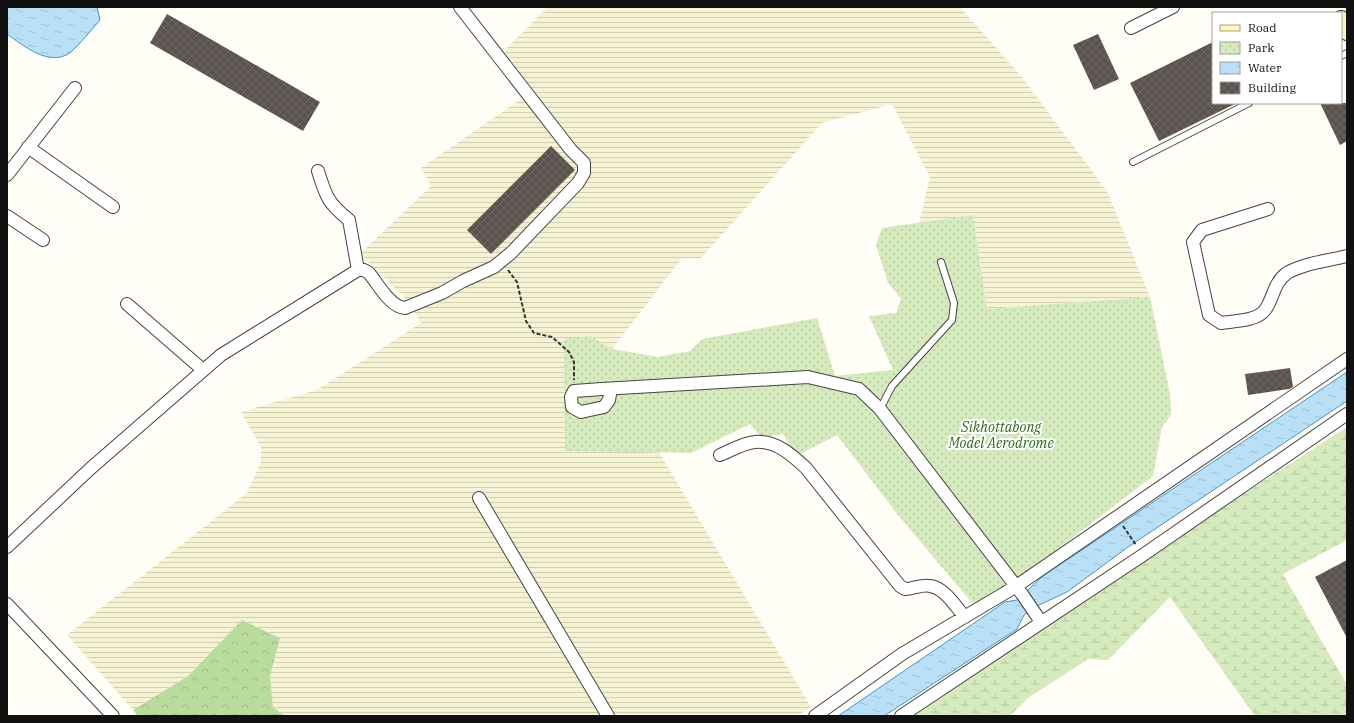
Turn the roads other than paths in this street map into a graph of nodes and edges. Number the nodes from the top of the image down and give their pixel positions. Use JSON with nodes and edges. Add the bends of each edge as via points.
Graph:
{"nodes":[{"id":1,"x":460,"y":7,"type":"edge"},
{"id":2,"x":1174,"y":7,"type":"edge"},
{"id":3,"x":1342,"y":21,"type":"edge"},
{"id":4,"x":1131,"y":28,"type":"dead end"},
{"id":5,"x":1347,"y":32,"type":"edge"},
{"id":6,"x":75,"y":88,"type":"dead end"},
{"id":7,"x":1247,"y":104,"type":"edge"},
{"id":8,"x":28,"y":148,"type":"junction"},
{"id":9,"x":1133,"y":162,"type":"dead end"},
{"id":10,"x":318,"y":171,"type":"dead end"},
{"id":11,"x":7,"y":175,"type":"edge"},
{"id":12,"x":113,"y":206,"type":"dead end"},
{"id":13,"x":1268,"y":209,"type":"dead end"},
{"id":14,"x":7,"y":216,"type":"edge"},
{"id":15,"x":43,"y":240,"type":"dead end"},
{"id":16,"x":1347,"y":256,"type":"edge"},
{"id":17,"x":941,"y":262,"type":"dead end"},
{"id":18,"x":358,"y":270,"type":"junction"},
{"id":19,"x":127,"y":304,"type":"dead end"},
{"id":20,"x":1347,"y":359,"type":"edge"},
{"id":21,"x":203,"y":370,"type":"junction"},
{"id":22,"x":611,"y":389,"type":"junction"},
{"id":23,"x":880,"y":409,"type":"junction"},
{"id":24,"x":1347,"y":414,"type":"edge"},
{"id":25,"x":720,"y":455,"type":"dead end"},
{"id":26,"x":479,"y":498,"type":"dead end"},
{"id":27,"x":7,"y":547,"type":"edge"},
{"id":28,"x":1018,"y":590,"type":"junction"},
{"id":29,"x":7,"y":604,"type":"edge"},
{"id":30,"x":965,"y":616,"type":"junction"},
{"id":31,"x":1038,"y":618,"type":"junction"},
{"id":32,"x":114,"y":716,"type":"edge"},
{"id":33,"x":608,"y":716,"type":"edge"},
{"id":34,"x":815,"y":716,"type":"edge"},
{"id":35,"x":901,"y":716,"type":"edge"}],
"edges":[{"from":1,"to":18,"type":"street","via":[[571,150],[584,163],[584,173],[502,261],[442,293],[405,308],[395,304],[369,273]]},
{"from":2,"to":4,"type":"street"},
{"from":3,"to":5,"type":"main road"},
{"from":6,"to":8,"type":"street"},
{"from":7,"to":9,"type":"lane"},
{"from":8,"to":11,"type":"street"},
{"from":8,"to":12,"type":"street"},
{"from":10,"to":18,"type":"street","via":[[326,196],[349,220]]},
{"from":13,"to":16,"type":"street","via":[[1202,230],[1193,242],[1209,316],[1221,323],[1253,318],[1265,311],[1276,284],[1287,273],[1304,266]]},
{"from":14,"to":15,"type":"street"},
{"from":17,"to":23,"type":"lane","via":[[954,303],[952,320],[892,386]]},
{"from":18,"to":21,"type":"street","via":[[242,341]]},
{"from":19,"to":21,"type":"street"},
{"from":20,"to":28,"type":"street"},
{"from":21,"to":27,"type":"street","via":[[91,468]]},
{"from":22,"to":22,"type":"street","via":[[574,391],[570,397],[572,406],[580,412],[604,407],[609,400]]},
{"from":22,"to":23,"type":"street","via":[[808,377],[859,389]]},
{"from":23,"to":28,"type":"street"},
{"from":24,"to":31,"type":"street","via":[[1143,555]]},
{"from":25,"to":30,"type":"street","via":[[758,442],[779,447],[792,455],[806,468],[900,586],[905,589],[929,585],[937,588]]},
{"from":26,"to":33,"type":"street"},
{"from":28,"to":30,"type":"street"},
{"from":28,"to":31,"type":"street"},
{"from":29,"to":32,"type":"street"},
{"from":30,"to":34,"type":"street","via":[[902,654]]},
{"from":31,"to":35,"type":"street"}]}
